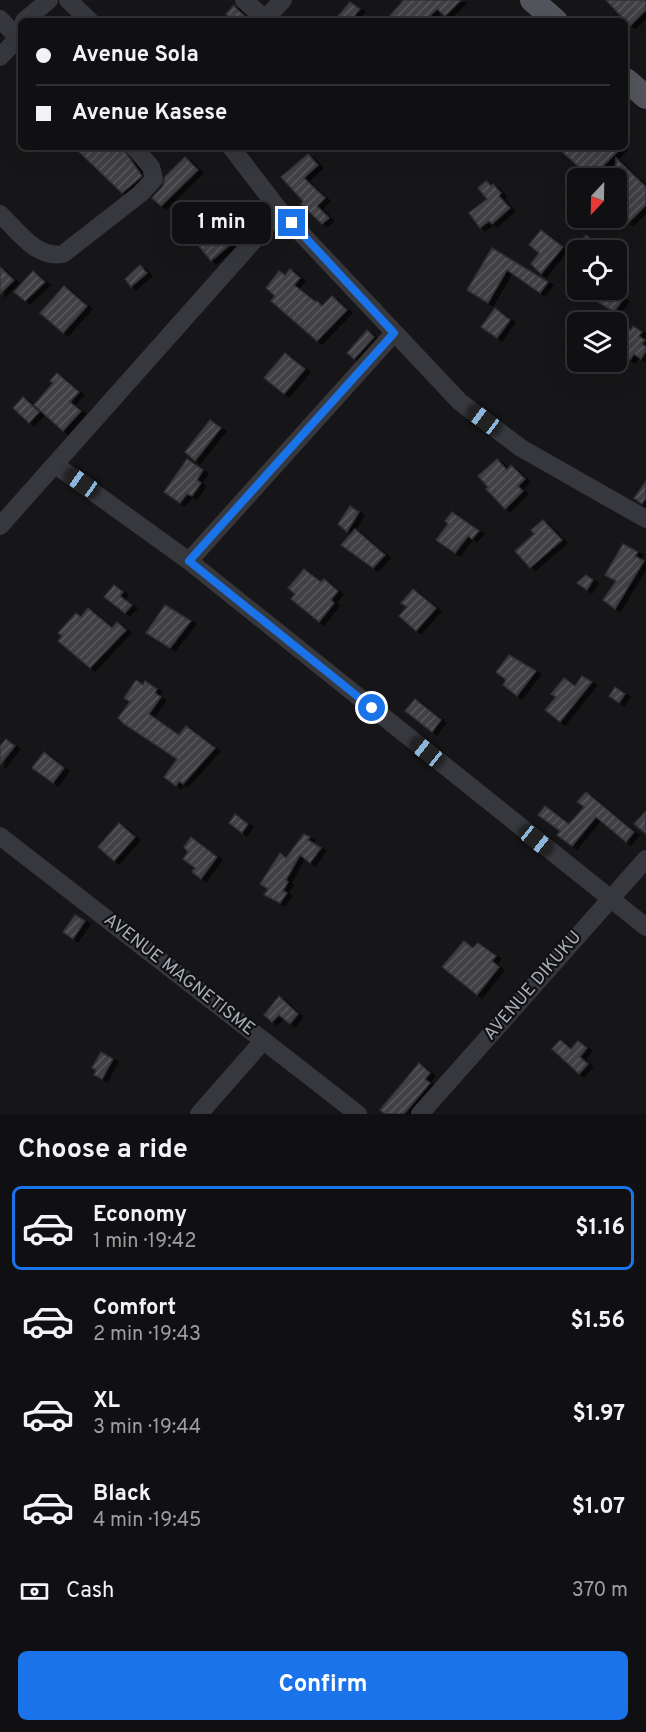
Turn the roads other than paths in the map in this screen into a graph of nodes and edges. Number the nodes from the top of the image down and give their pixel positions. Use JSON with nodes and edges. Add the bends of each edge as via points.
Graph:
{"nodes":[{"id":1,"x":49,"y":0,"type":"edge"},
{"id":2,"x":68,"y":0,"type":"edge"},
{"id":3,"x":244,"y":0,"type":"edge"},
{"id":4,"x":283,"y":0,"type":"edge"},
{"id":5,"x":532,"y":0,"type":"edge"},
{"id":6,"x":29,"y":18,"type":"edge"},
{"id":7,"x":87,"y":18,"type":"edge"},
{"id":8,"x":263,"y":18,"type":"edge"},
{"id":9,"x":267,"y":18,"type":"edge"},
{"id":10,"x":553,"y":18,"type":"edge"},
{"id":11,"x":16,"y":29,"type":"edge"},
{"id":12,"x":0,"y":57,"type":"edge"},
{"id":13,"x":628,"y":82,"type":"edge"},
{"id":14,"x":646,"y":98,"type":"edge"},
{"id":15,"x":137,"y":150,"type":"edge"},
{"id":16,"x":239,"y":151,"type":"edge"},
{"id":17,"x":280,"y":211,"type":"junction"},
{"id":18,"x":0,"y":214,"type":"edge"},
{"id":19,"x":394,"y":333,"type":"junction"},
{"id":20,"x":57,"y":466,"type":"junction"},
{"id":21,"x":646,"y":519,"type":"edge"},
{"id":22,"x":0,"y":526,"type":"edge"},
{"id":23,"x":189,"y":561,"type":"junction"},
{"id":24,"x":0,"y":836,"type":"edge"},
{"id":25,"x":646,"y":859,"type":"edge"},
{"id":26,"x":610,"y":898,"type":"junction"},
{"id":27,"x":646,"y":927,"type":"edge"},
{"id":28,"x":263,"y":1041,"type":"junction"},
{"id":29,"x":199,"y":1114,"type":"edge"},
{"id":30,"x":358,"y":1114,"type":"edge"},
{"id":31,"x":420,"y":1114,"type":"edge"}],
"edges":[{"from":1,"to":6,"type":"street"},
{"from":2,"to":7,"type":"street"},
{"from":3,"to":8,"type":"street"},
{"from":4,"to":9,"type":"street"},
{"from":5,"to":10,"type":"main road"},
{"from":11,"to":12,"type":"street"},
{"from":13,"to":14,"type":"main road"},
{"from":15,"to":18,"type":"street","via":[[151,167],[154,179],[140,195],[63,254],[53,256],[37,250]]},
{"from":16,"to":17,"type":"street"},
{"from":17,"to":19,"type":"street"},
{"from":17,"to":20,"type":"street"},
{"from":19,"to":21,"type":"street","via":[[460,402],[521,448]]},
{"from":19,"to":23,"type":"street"},
{"from":20,"to":22,"type":"street"},
{"from":20,"to":23,"type":"street"},
{"from":23,"to":26,"type":"street"},
{"from":24,"to":28,"type":"street","name":"AVENUE MAGNETISME"},
{"from":25,"to":26,"type":"street","name":"AVENUE DIKUKU"},
{"from":26,"to":27,"type":"street"},
{"from":26,"to":31,"type":"street","name":"AVENUE DIKUKU"},
{"from":28,"to":29,"type":"street"},
{"from":28,"to":30,"type":"street","name":"AVENUE MAGNETISME"}]}
